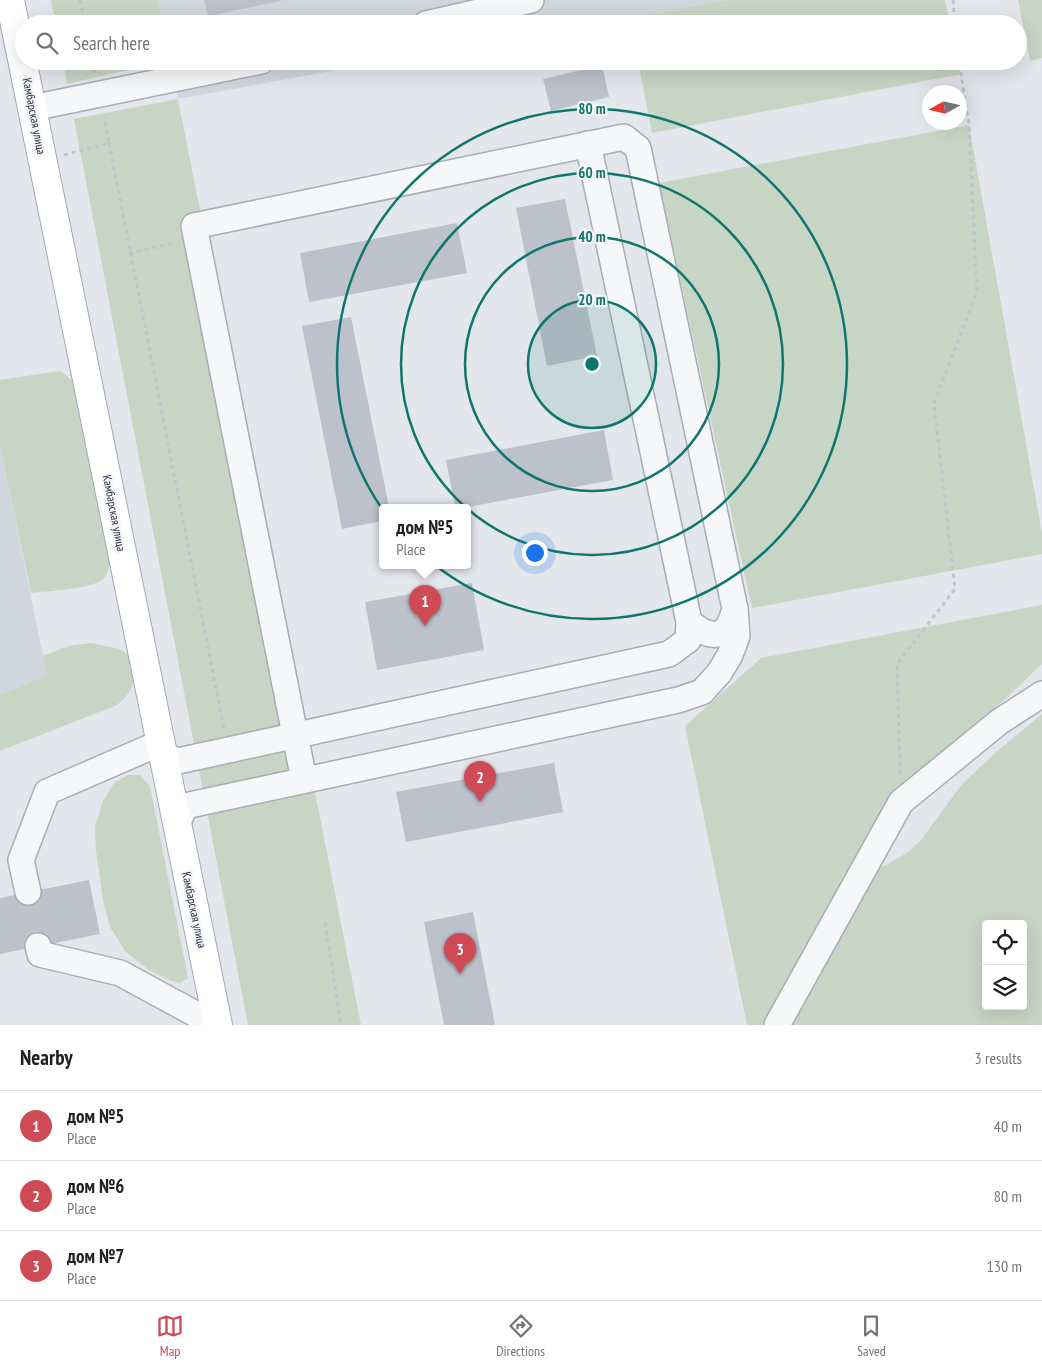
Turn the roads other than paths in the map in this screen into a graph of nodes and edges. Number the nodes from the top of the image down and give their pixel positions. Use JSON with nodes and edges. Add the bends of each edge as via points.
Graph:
{"nodes":[{"id":1,"x":10,"y":0,"type":"edge"},
{"id":2,"x":431,"y":0,"type":"edge"},
{"id":3,"x":531,"y":0,"type":"edge"},
{"id":4,"x":429,"y":15,"type":"edge"},
{"id":5,"x":465,"y":15,"type":"edge"},
{"id":6,"x":15,"y":25,"type":"edge"},
{"id":7,"x":24,"y":70,"type":"edge"},
{"id":8,"x":217,"y":70,"type":"edge"},
{"id":9,"x":32,"y":108,"type":"junction"},
{"id":10,"x":588,"y":144,"type":"junction"},
{"id":11,"x":735,"y":609,"type":"junction"},
{"id":12,"x":689,"y":622,"type":"junction"},
{"id":13,"x":1042,"y":694,"type":"edge"},
{"id":14,"x":295,"y":736,"type":"junction"},
{"id":15,"x":161,"y":749,"type":"junction"},
{"id":16,"x":304,"y":780,"type":"junction"},
{"id":17,"x":177,"y":825,"type":"junction"},
{"id":18,"x":28,"y":892,"type":"tunnel mouth"},
{"id":19,"x":38,"y":946,"type":"dead end"},
{"id":20,"x":217,"y":1025,"type":"edge"},
{"id":21,"x":777,"y":1025,"type":"edge"}],
"edges":[{"from":1,"to":6,"type":"main road","name":"Камбарская улица"},
{"from":2,"to":4,"type":"street"},
{"from":3,"to":5,"type":"street"},
{"from":7,"to":9,"type":"main road","name":"Камбарская улица"},
{"from":8,"to":9,"type":"street"},
{"from":9,"to":15,"type":"main road","name":"Камбарская улица"},
{"from":10,"to":11,"type":"street","via":[[624,137],[638,148]]},
{"from":10,"to":12,"type":"street"},
{"from":10,"to":14,"type":"street","via":[[194,226]]},
{"from":11,"to":12,"type":"street","via":[[727,628],[718,634],[704,633]]},
{"from":11,"to":16,"type":"street","via":[[738,636],[719,673],[702,692],[678,700]]},
{"from":12,"to":14,"type":"street","via":[[688,640],[669,654]]},
{"from":13,"to":21,"type":"street","via":[[999,722],[901,802]]},
{"from":14,"to":15,"type":"street","via":[[178,761]]},
{"from":14,"to":16,"type":"street"},
{"from":15,"to":17,"type":"main road","name":"Камбарская улица"},
{"from":15,"to":18,"type":"street","via":[[47,792],[21,860]]},
{"from":16,"to":17,"type":"street","via":[[185,806]]},
{"from":17,"to":20,"type":"main road","name":"Камбарская улица"},
{"from":19,"to":20,"type":"street","via":[[40,954],[120,973]]}]}
